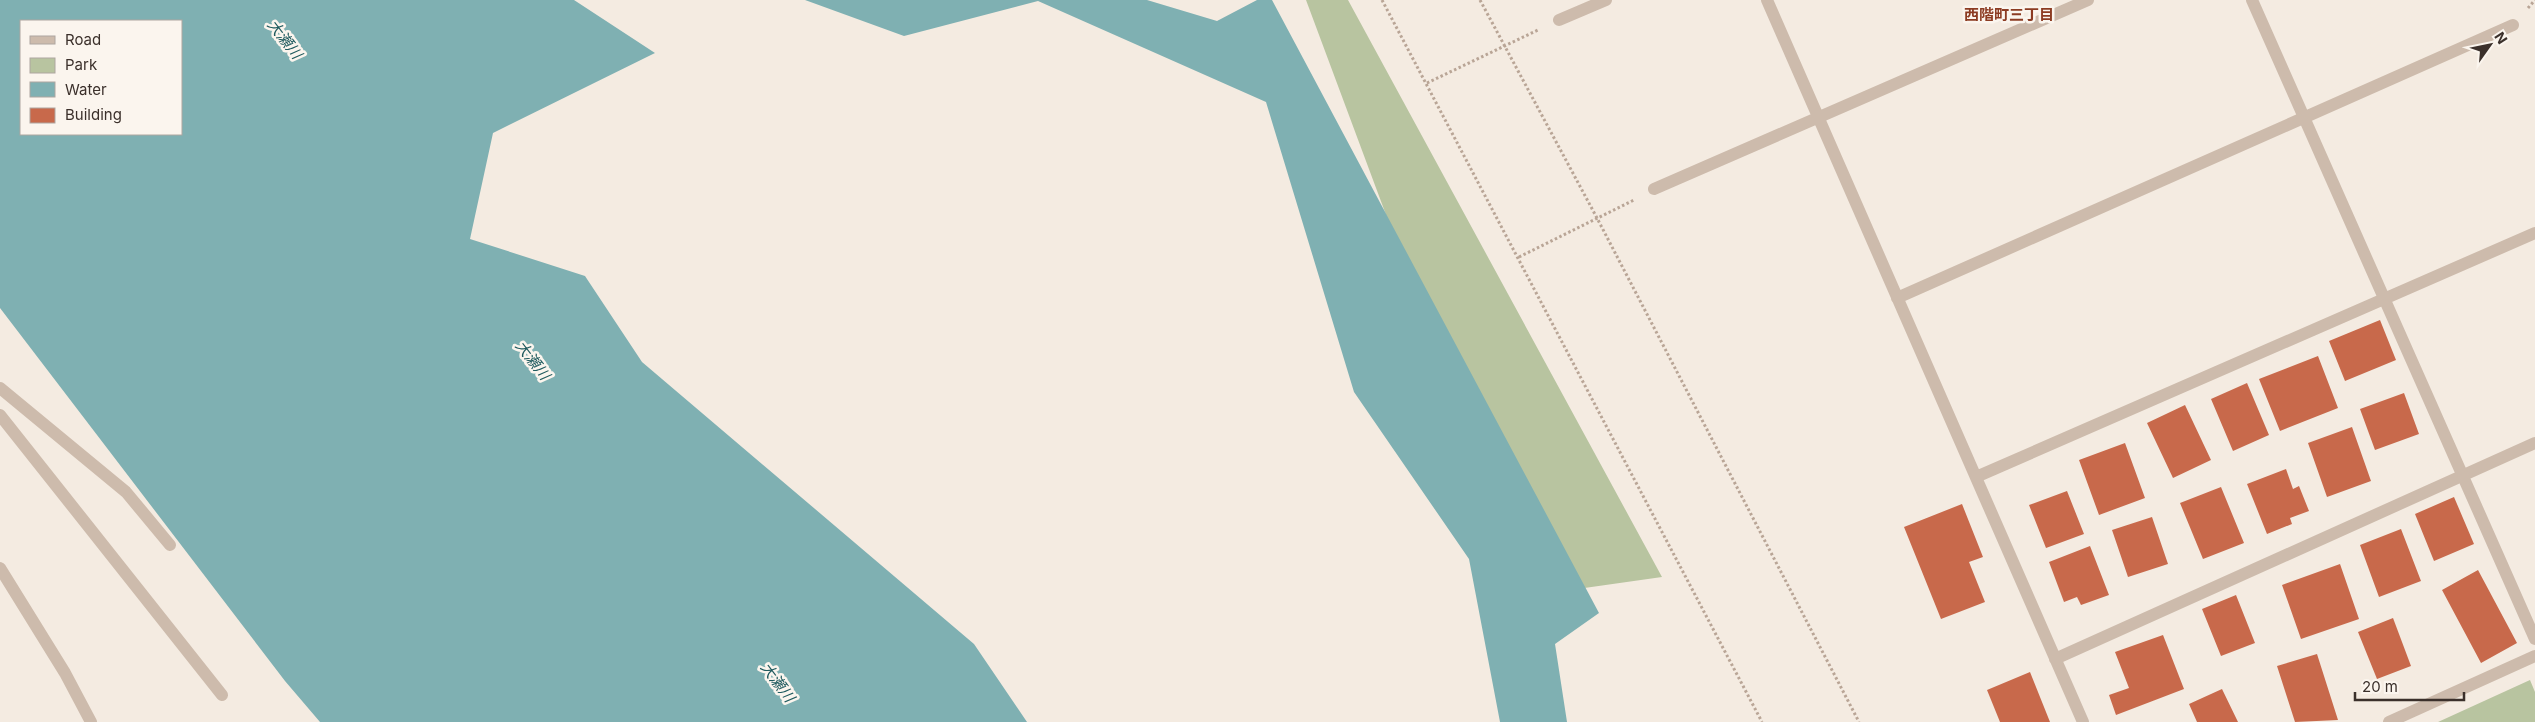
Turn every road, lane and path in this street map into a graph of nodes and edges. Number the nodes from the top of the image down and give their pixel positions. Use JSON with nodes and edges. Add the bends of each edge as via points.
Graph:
{"nodes":[{"id":1,"x":1382,"y":0,"type":"edge"},
{"id":2,"x":1480,"y":0,"type":"edge"},
{"id":3,"x":1606,"y":0,"type":"edge"},
{"id":4,"x":1766,"y":0,"type":"edge"},
{"id":5,"x":2088,"y":0,"type":"edge"},
{"id":6,"x":2252,"y":0,"type":"edge"},
{"id":7,"x":1559,"y":20,"type":"joint"},
{"id":8,"x":2513,"y":25,"type":"dead end"},
{"id":9,"x":1505,"y":46,"type":"junction"},
{"id":10,"x":1427,"y":83,"type":"junction"},
{"id":11,"x":2305,"y":118,"type":"junction"},
{"id":12,"x":1819,"y":119,"type":"junction"},
{"id":13,"x":1654,"y":189,"type":"joint"},
{"id":14,"x":1597,"y":218,"type":"junction"},
{"id":15,"x":2535,"y":233,"type":"edge"},
{"id":16,"x":1519,"y":257,"type":"junction"},
{"id":17,"x":1897,"y":298,"type":"junction"},
{"id":18,"x":2386,"y":298,"type":"junction"},
{"id":19,"x":0,"y":388,"type":"edge"},
{"id":20,"x":0,"y":415,"type":"edge"},
{"id":21,"x":2535,"y":443,"type":"edge"},
{"id":22,"x":2464,"y":474,"type":"junction"},
{"id":23,"x":1976,"y":477,"type":"junction"},
{"id":24,"x":170,"y":545,"type":"dead end"},
{"id":25,"x":0,"y":568,"type":"edge"},
{"id":26,"x":2535,"y":639,"type":"edge"},
{"id":27,"x":2535,"y":656,"type":"edge"},
{"id":28,"x":2055,"y":659,"type":"junction"},
{"id":29,"x":222,"y":695,"type":"dead end"},
{"id":30,"x":91,"y":722,"type":"edge"},
{"id":31,"x":1762,"y":722,"type":"edge"},
{"id":32,"x":1859,"y":722,"type":"edge"},
{"id":33,"x":2082,"y":722,"type":"edge"},
{"id":34,"x":2389,"y":722,"type":"edge"}],
"edges":[{"from":1,"to":10,"type":"path"},
{"from":2,"to":9,"type":"path"},
{"from":3,"to":7,"type":"street"},
{"from":4,"to":12,"type":"street"},
{"from":5,"to":12,"type":"street"},
{"from":6,"to":11,"type":"street"},
{"from":7,"to":9,"type":"path"},
{"from":8,"to":11,"type":"street"},
{"from":9,"to":10,"type":"path"},
{"from":9,"to":14,"type":"path"},
{"from":10,"to":16,"type":"path"},
{"from":11,"to":17,"type":"street"},
{"from":11,"to":18,"type":"street"},
{"from":12,"to":13,"type":"street"},
{"from":12,"to":17,"type":"street"},
{"from":13,"to":14,"type":"path"},
{"from":14,"to":16,"type":"path"},
{"from":14,"to":32,"type":"path"},
{"from":15,"to":18,"type":"street"},
{"from":16,"to":31,"type":"path"},
{"from":17,"to":23,"type":"street"},
{"from":18,"to":22,"type":"street"},
{"from":18,"to":23,"type":"street"},
{"from":19,"to":24,"type":"street","via":[[126,492]]},
{"from":20,"to":29,"type":"street"},
{"from":21,"to":22,"type":"street"},
{"from":22,"to":26,"type":"street"},
{"from":22,"to":28,"type":"street"},
{"from":23,"to":28,"type":"street"},
{"from":25,"to":30,"type":"street"},
{"from":27,"to":34,"type":"street"},
{"from":28,"to":33,"type":"street"}]}
